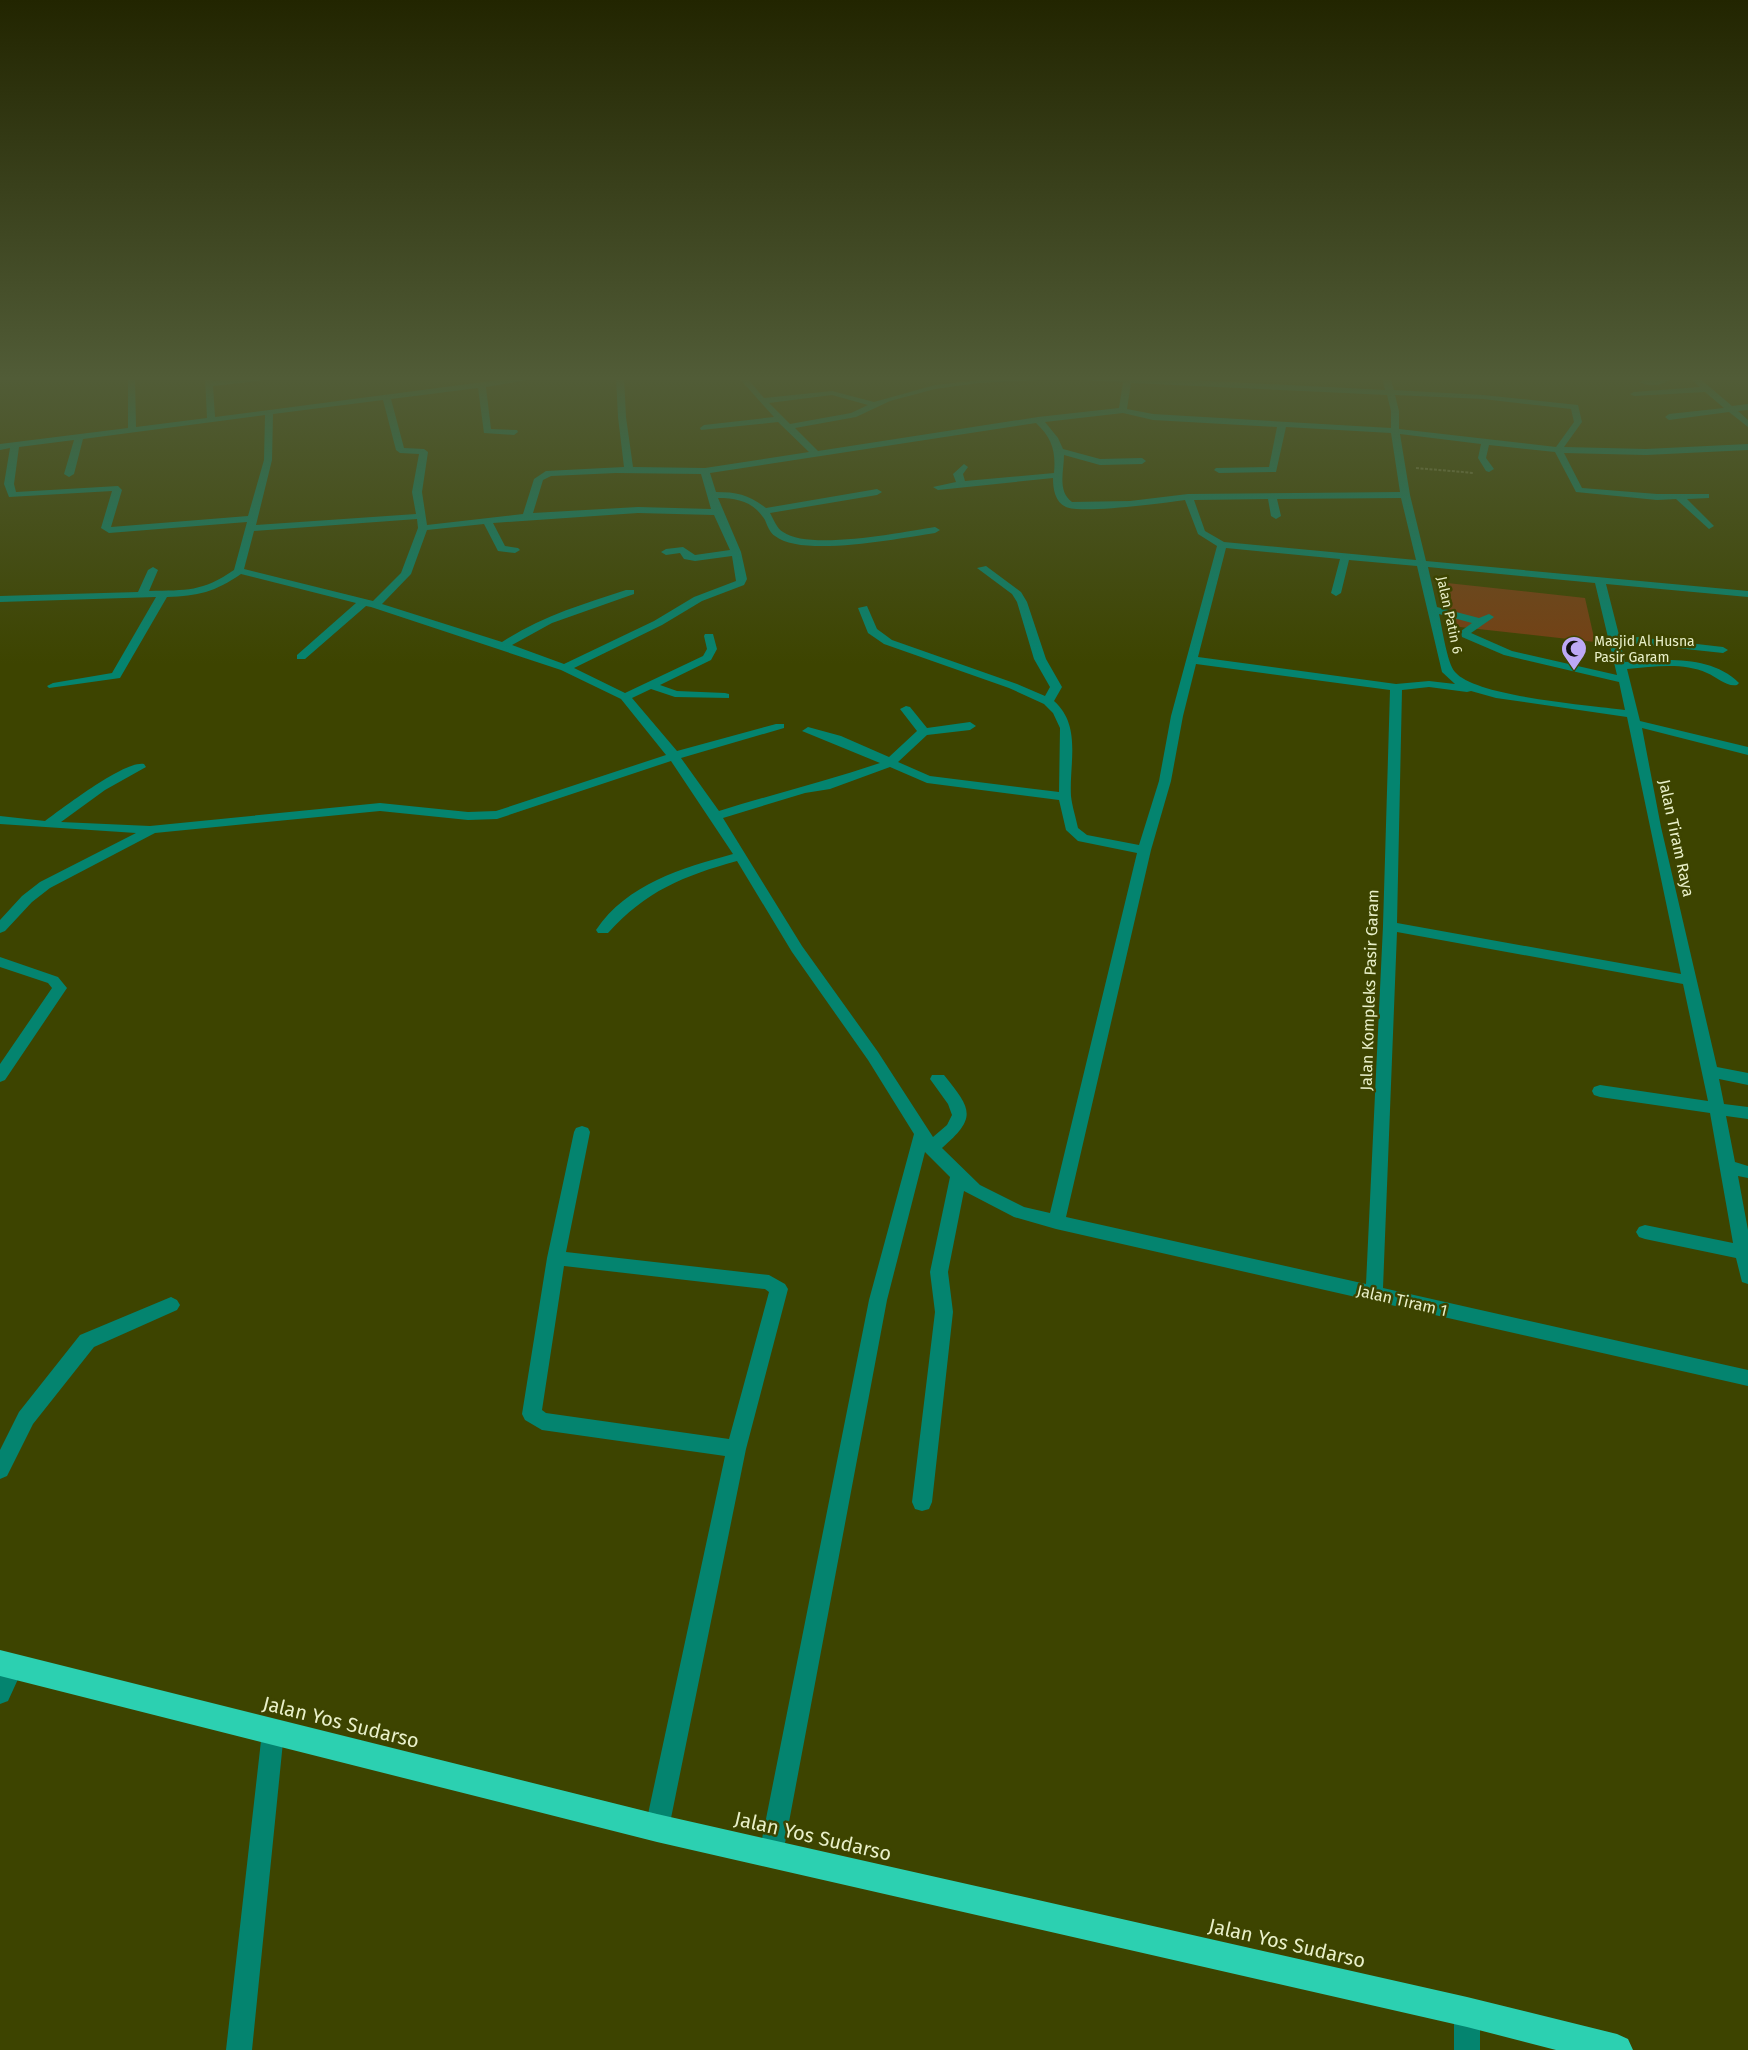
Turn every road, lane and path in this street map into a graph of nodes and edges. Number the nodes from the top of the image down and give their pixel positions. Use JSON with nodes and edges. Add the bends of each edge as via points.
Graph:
{"nodes":[{"id":1,"x":11,"y":473,"type":"edge"},
{"id":2,"x":265,"y":473,"type":"edge"},
{"id":3,"x":420,"y":473,"type":"edge"},
{"id":4,"x":572,"y":473,"type":"edge"},
{"id":5,"x":706,"y":473,"type":"edge"},
{"id":6,"x":959,"y":473,"type":"edge"},
{"id":7,"x":1401,"y":473,"type":"edge"},
{"id":8,"x":1469,"y":473,"type":"edge"},
{"id":9,"x":1488,"y":473,"type":"edge"},
{"id":10,"x":1570,"y":473,"type":"edge"},
{"id":11,"x":1056,"y":475,"type":"joint"},
{"id":12,"x":961,"y":483,"type":"junction"},
{"id":13,"x":938,"y":487,"type":"dead end"},
{"id":14,"x":877,"y":492,"type":"dead end"},
{"id":15,"x":12,"y":495,"type":"junction"},
{"id":16,"x":713,"y":495,"type":"junction"},
{"id":17,"x":1405,"y":495,"type":"junction"},
{"id":18,"x":1706,"y":495,"type":"dead end"},
{"id":19,"x":0,"y":497,"type":"edge"},
{"id":20,"x":1188,"y":497,"type":"junction"},
{"id":21,"x":1272,"y":497,"type":"junction"},
{"id":22,"x":1680,"y":497,"type":"junction"},
{"id":23,"x":764,"y":511,"type":"junction"},
{"id":24,"x":717,"y":512,"type":"junction"},
{"id":25,"x":422,"y":516,"type":"junction"},
{"id":26,"x":528,"y":516,"type":"junction"},
{"id":27,"x":1276,"y":516,"type":"dead end"},
{"id":28,"x":487,"y":520,"type":"junction"},
{"id":29,"x":252,"y":524,"type":"junction"},
{"id":30,"x":1709,"y":526,"type":"dead end"},
{"id":31,"x":423,"y":528,"type":"junction"},
{"id":32,"x":935,"y":530,"type":"dead end"},
{"id":33,"x":1222,"y":546,"type":"junction"},
{"id":34,"x":515,"y":550,"type":"dead end"},
{"id":35,"x":666,"y":552,"type":"dead end"},
{"id":36,"x":736,"y":552,"type":"junction"},
{"id":37,"x":1345,"y":556,"type":"junction"},
{"id":38,"x":1424,"y":564,"type":"junction"},
{"id":39,"x":982,"y":568,"type":"dead end"},
{"id":40,"x":153,"y":570,"type":"dead end"},
{"id":41,"x":239,"y":571,"type":"junction"},
{"id":42,"x":1600,"y":581,"type":"junction"},
{"id":43,"x":630,"y":592,"type":"dead end"},
{"id":44,"x":1336,"y":593,"type":"dead end"},
{"id":45,"x":163,"y":594,"type":"junction"},
{"id":46,"x":1748,"y":594,"type":"edge"},
{"id":47,"x":142,"y":595,"type":"junction"},
{"id":48,"x":0,"y":599,"type":"edge"},
{"id":49,"x":369,"y":604,"type":"junction"},
{"id":50,"x":863,"y":608,"type":"dead end"},
{"id":51,"x":1433,"y":609,"type":"junction"},
{"id":52,"x":708,"y":636,"type":"dead end"},
{"id":53,"x":1613,"y":638,"type":"junction"},
{"id":54,"x":503,"y":646,"type":"junction"},
{"id":55,"x":1722,"y":650,"type":"dead end"},
{"id":56,"x":301,"y":657,"type":"dead end"},
{"id":57,"x":1193,"y":660,"type":"junction"},
{"id":58,"x":1620,"y":666,"type":"junction"},
{"id":59,"x":565,"y":668,"type":"junction"},
{"id":60,"x":1452,"y":676,"type":"junction"},
{"id":61,"x":1623,"y":680,"type":"junction"},
{"id":62,"x":1733,"y":683,"type":"dead end"},
{"id":63,"x":1429,"y":684,"type":"junction"},
{"id":64,"x":651,"y":685,"type":"junction"},
{"id":65,"x":53,"y":686,"type":"dead end"},
{"id":66,"x":1396,"y":687,"type":"junction"},
{"id":67,"x":1477,"y":690,"type":"junction"},
{"id":68,"x":725,"y":696,"type":"dead end"},
{"id":69,"x":625,"y":697,"type":"junction"},
{"id":70,"x":1048,"y":702,"type":"junction"},
{"id":71,"x":906,"y":709,"type":"dead end"},
{"id":72,"x":1633,"y":718,"type":"junction"},
{"id":73,"x":780,"y":726,"type":"dead end"},
{"id":74,"x":970,"y":726,"type":"dead end"},
{"id":75,"x":808,"y":731,"type":"dead end"},
{"id":76,"x":924,"y":732,"type":"junction"},
{"id":77,"x":1748,"y":751,"type":"edge"},
{"id":78,"x":674,"y":756,"type":"junction"},
{"id":79,"x":890,"y":763,"type":"junction"},
{"id":80,"x":140,"y":767,"type":"dead end"},
{"id":81,"x":1065,"y":796,"type":"junction"},
{"id":82,"x":716,"y":816,"type":"junction"},
{"id":83,"x":0,"y":820,"type":"edge"},
{"id":84,"x":48,"y":825,"type":"junction"},
{"id":85,"x":150,"y":830,"type":"junction"},
{"id":86,"x":1144,"y":850,"type":"junction"},
{"id":87,"x":740,"y":856,"type":"junction"},
{"id":88,"x":1390,"y":926,"type":"junction"},
{"id":89,"x":0,"y":928,"type":"edge"},
{"id":90,"x":603,"y":930,"type":"dead end"},
{"id":91,"x":0,"y":962,"type":"edge"},
{"id":92,"x":1689,"y":980,"type":"junction"},
{"id":93,"x":1710,"y":1071,"type":"junction"},
{"id":94,"x":0,"y":1076,"type":"edge"},
{"id":95,"x":938,"y":1079,"type":"dead end"},
{"id":96,"x":1748,"y":1079,"type":"edge"},
{"id":97,"x":1600,"y":1091,"type":"dead end"},
{"id":98,"x":1717,"y":1107,"type":"junction"},
{"id":99,"x":1748,"y":1113,"type":"edge"},
{"id":100,"x":582,"y":1132,"type":"dead end"},
{"id":101,"x":927,"y":1141,"type":"junction"},
{"id":102,"x":1728,"y":1167,"type":"junction"},
{"id":103,"x":1748,"y":1172,"type":"edge"},
{"id":104,"x":959,"y":1176,"type":"junction"},
{"id":105,"x":1056,"y":1222,"type":"junction"},
{"id":106,"x":1644,"y":1232,"type":"dead end"},
{"id":107,"x":1743,"y":1252,"type":"junction"},
{"id":108,"x":556,"y":1258,"type":"junction"},
{"id":109,"x":1748,"y":1276,"type":"edge"},
{"id":110,"x":1374,"y":1294,"type":"junction"},
{"id":111,"x":171,"y":1305,"type":"dead end"},
{"id":112,"x":1748,"y":1378,"type":"edge"},
{"id":113,"x":736,"y":1449,"type":"junction"},
{"id":114,"x":0,"y":1470,"type":"edge"},
{"id":115,"x":922,"y":1502,"type":"dead end"},
{"id":116,"x":7,"y":1665,"type":"edge"},
{"id":117,"x":0,"y":1692,"type":"edge"},
{"id":118,"x":273,"y":1732,"type":"junction"},
{"id":119,"x":657,"y":1828,"type":"junction"},
{"id":120,"x":771,"y":1854,"type":"junction"},
{"id":121,"x":1467,"y":2012,"type":"junction"},
{"id":122,"x":239,"y":2050,"type":"edge"},
{"id":123,"x":1467,"y":2050,"type":"edge"},
{"id":124,"x":1617,"y":2050,"type":"edge"}],
"edges":[{"from":1,"to":15,"type":"street"},
{"from":2,"to":29,"type":"street"},
{"from":3,"to":25,"type":"street","via":[[417,492]]},
{"from":4,"to":26,"type":"street","via":[[544,474]]},
{"from":5,"to":16,"type":"street"},
{"from":6,"to":12,"type":"street"},
{"from":7,"to":17,"type":"street","name":"Jalan Patin 6"},
{"from":8,"to":9,"type":"path"},
{"from":10,"to":22,"type":"street","via":[[1580,490]]},
{"from":11,"to":12,"type":"street"},
{"from":11,"to":20,"type":"street","via":[[1065,502],[1079,507]]},
{"from":12,"to":13,"type":"street"},
{"from":14,"to":23,"type":"street"},
{"from":15,"to":19,"type":"street"},
{"from":15,"to":29,"type":"street","via":[[115,488],[106,528],[109,530]]},
{"from":16,"to":23,"type":"street","via":[[743,496]]},
{"from":16,"to":24,"type":"street"},
{"from":17,"to":21,"type":"street"},
{"from":17,"to":38,"type":"street","name":"Jalan Patin 6"},
{"from":18,"to":22,"type":"street"},
{"from":20,"to":21,"type":"street"},
{"from":20,"to":33,"type":"street","via":[[1201,535]]},
{"from":21,"to":27,"type":"street"},
{"from":22,"to":30,"type":"street"},
{"from":23,"to":32,"type":"street","via":[[778,534],[794,540],[843,544]]},
{"from":24,"to":26,"type":"street","via":[[638,510]]},
{"from":24,"to":36,"type":"street"},
{"from":25,"to":29,"type":"street"},
{"from":25,"to":31,"type":"street"},
{"from":26,"to":28,"type":"street"},
{"from":28,"to":31,"type":"street"},
{"from":28,"to":34,"type":"street","via":[[501,549]]},
{"from":29,"to":41,"type":"street"},
{"from":31,"to":49,"type":"street","via":[[406,574]]},
{"from":33,"to":37,"type":"street"},
{"from":33,"to":57,"type":"street"},
{"from":35,"to":36,"type":"street","via":[[683,550],[688,557],[695,558]]},
{"from":36,"to":59,"type":"street","via":[[742,579],[736,586],[693,602]]},
{"from":37,"to":38,"type":"street"},
{"from":37,"to":44,"type":"street"},
{"from":38,"to":42,"type":"street"},
{"from":38,"to":51,"type":"street","name":"Jalan Patin 6"},
{"from":39,"to":70,"type":"street","via":[[1009,586],[1022,602],[1040,659],[1056,687]]},
{"from":40,"to":47,"type":"street"},
{"from":41,"to":45,"type":"street","via":[[210,589]]},
{"from":41,"to":49,"type":"street"},
{"from":42,"to":46,"type":"street"},
{"from":42,"to":53,"type":"street","name":"Jalan Tiram Raya"},
{"from":43,"to":54,"type":"street","via":[[538,624]]},
{"from":45,"to":47,"type":"street"},
{"from":45,"to":65,"type":"street","via":[[115,677]]},
{"from":47,"to":48,"type":"street"},
{"from":49,"to":54,"type":"street"},
{"from":49,"to":56,"type":"street"},
{"from":50,"to":70,"type":"street","via":[[872,631],[888,642]]},
{"from":51,"to":60,"type":"street","name":"Jalan Patin 6"},
{"from":51,"to":61,"type":"street","via":[[1485,620],[1466,631],[1466,635],[1508,653]]},
{"from":52,"to":64,"type":"street","via":[[712,649],[707,658]]},
{"from":53,"to":55,"type":"street"},
{"from":53,"to":58,"type":"street","name":"Jalan Tiram Raya"},
{"from":54,"to":59,"type":"street"},
{"from":57,"to":66,"type":"street"},
{"from":57,"to":86,"type":"street","via":[[1165,781]]},
{"from":58,"to":61,"type":"street","name":"Jalan Tiram Raya"},
{"from":58,"to":62,"type":"street","via":[[1677,662],[1710,670]]},
{"from":59,"to":69,"type":"street"},
{"from":60,"to":63,"type":"street"},
{"from":60,"to":67,"type":"street","name":"Jalan Patin 6"},
{"from":61,"to":72,"type":"street","name":"Jalan Tiram Raya"},
{"from":63,"to":66,"type":"street"},
{"from":63,"to":67,"type":"street"},
{"from":64,"to":68,"type":"street","via":[[675,694]]},
{"from":64,"to":69,"type":"street"},
{"from":66,"to":88,"type":"street","name":"Jalan Kompleks Pasir Garam"},
{"from":67,"to":72,"type":"street","name":"Jalan Patin 6"},
{"from":69,"to":78,"type":"street","name":"Jalan Tiram 1"},
{"from":70,"to":81,"type":"street","via":[[1058,711],[1066,728]]},
{"from":71,"to":76,"type":"street"},
{"from":72,"to":77,"type":"street","name":"Jalan Patin 6"},
{"from":72,"to":92,"type":"street","name":"Jalan Tiram Raya"},
{"from":73,"to":78,"type":"street"},
{"from":74,"to":76,"type":"street"},
{"from":75,"to":79,"type":"street","via":[[837,739]]},
{"from":76,"to":79,"type":"street"},
{"from":78,"to":82,"type":"street","name":"Jalan Tiram 1"},
{"from":78,"to":85,"type":"street","via":[[497,815],[380,807]]},
{"from":79,"to":81,"type":"street","via":[[927,779]]},
{"from":79,"to":82,"type":"street","via":[[826,786],[803,789]]},
{"from":80,"to":84,"type":"street","via":[[101,787]]},
{"from":81,"to":86,"type":"street","via":[[1070,825],[1077,835]]},
{"from":82,"to":87,"type":"street","name":"Jalan Tiram 1"},
{"from":83,"to":84,"type":"street"},
{"from":84,"to":85,"type":"street"},
{"from":85,"to":89,"type":"street","via":[[45,885]]},
{"from":86,"to":105,"type":"street"},
{"from":87,"to":90,"type":"street","via":[[690,870],[649,889],[621,909]]},
{"from":87,"to":101,"type":"street","name":"Jalan Tiram 1","via":[[797,949]]},
{"from":88,"to":92,"type":"street"},
{"from":88,"to":110,"type":"street","name":"Jalan Kompleks Pasir Garam"},
{"from":91,"to":94,"type":"street","via":[[54,980],[60,988]]},
{"from":92,"to":93,"type":"street","name":"Jalan Tiram Raya"},
{"from":93,"to":96,"type":"street"},
{"from":93,"to":98,"type":"street","name":"Jalan Tiram Raya"},
{"from":95,"to":101,"type":"street","via":[[961,1114],[955,1126]]},
{"from":97,"to":98,"type":"street"},
{"from":98,"to":99,"type":"street"},
{"from":98,"to":102,"type":"street","name":"Jalan Tiram Raya"},
{"from":100,"to":108,"type":"street"},
{"from":101,"to":104,"type":"street","name":"Jalan Tiram 1"},
{"from":101,"to":120,"type":"street","via":[[878,1300]]},
{"from":102,"to":103,"type":"street"},
{"from":102,"to":107,"type":"street","name":"Jalan Tiram Raya"},
{"from":104,"to":105,"type":"street","name":"Jalan Tiram 1","via":[[991,1200]]},
{"from":104,"to":115,"type":"street","via":[[939,1272],[944,1312]]},
{"from":105,"to":110,"type":"street","name":"Jalan Tiram 1"},
{"from":106,"to":107,"type":"street"},
{"from":107,"to":109,"type":"street","name":"Jalan Tiram Raya"},
{"from":108,"to":113,"type":"street","via":[[531,1412],[534,1418]]},
{"from":108,"to":113,"type":"street","via":[[769,1282],[778,1289]]},
{"from":110,"to":112,"type":"street","name":"Jalan Tiram 1"},
{"from":111,"to":114,"type":"street","via":[[87,1341],[26,1418]]},
{"from":113,"to":119,"type":"street"},
{"from":116,"to":117,"type":"street"},
{"from":116,"to":118,"type":"highway","name":"Jalan Yos Sudarso"},
{"from":118,"to":119,"type":"highway","name":"Jalan Yos Sudarso"},
{"from":118,"to":122,"type":"street"},
{"from":119,"to":120,"type":"highway","name":"Jalan Yos Sudarso"},
{"from":120,"to":121,"type":"highway","name":"Jalan Yos Sudarso"},
{"from":121,"to":123,"type":"street"},
{"from":121,"to":124,"type":"highway","name":"Jalan Yos Sudarso"}]}
